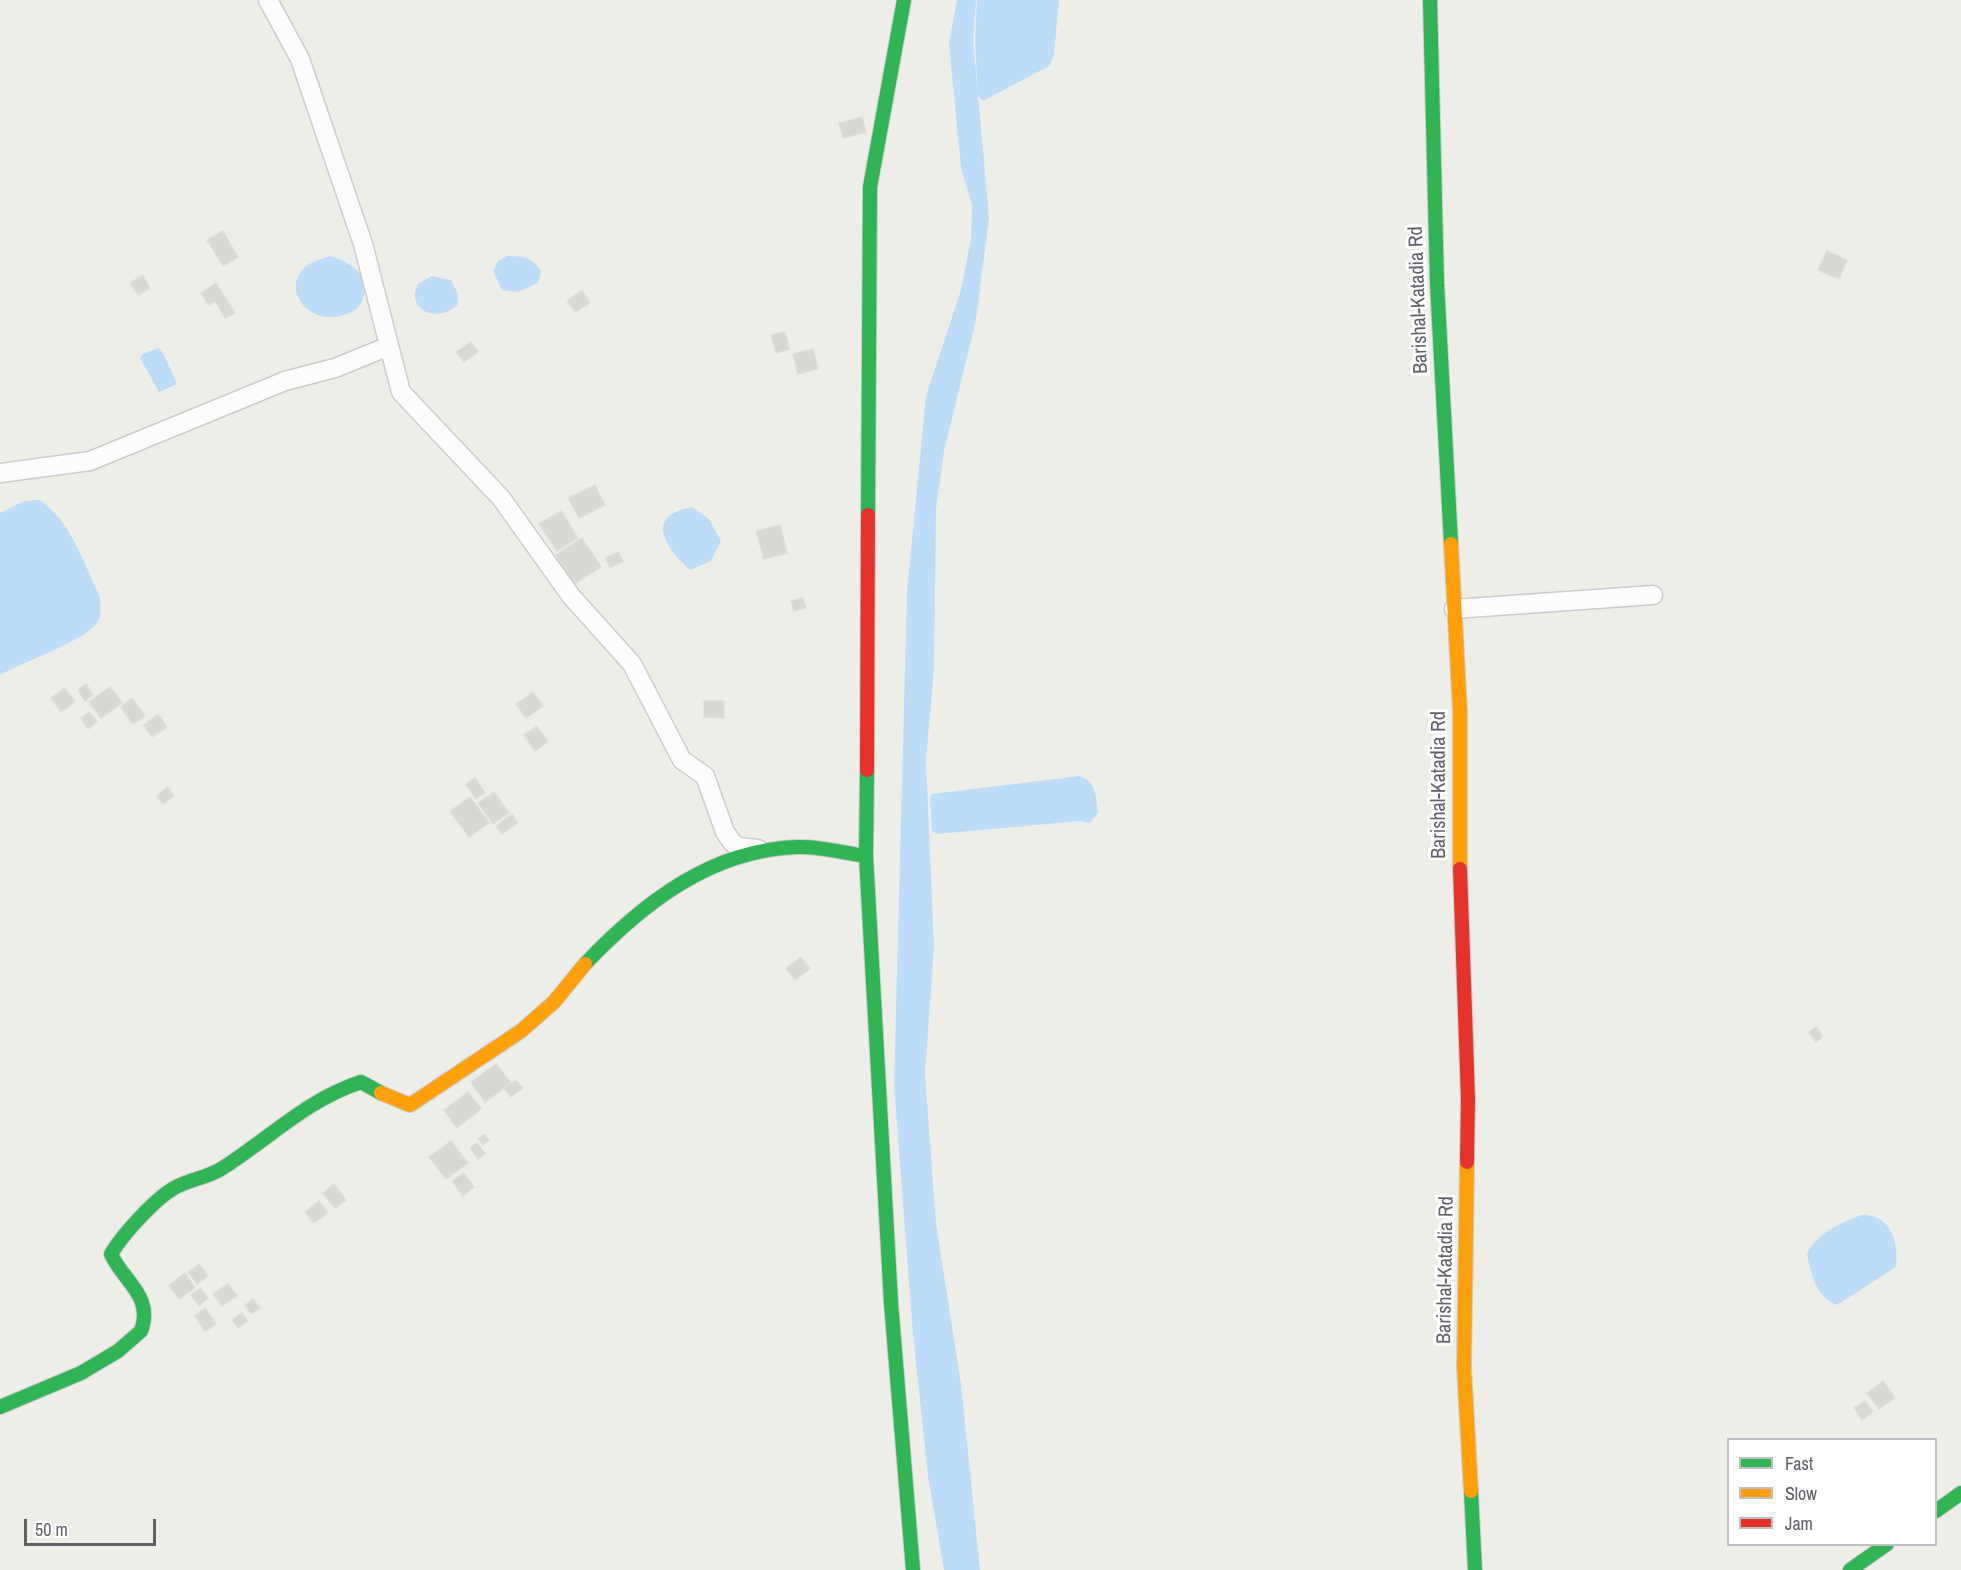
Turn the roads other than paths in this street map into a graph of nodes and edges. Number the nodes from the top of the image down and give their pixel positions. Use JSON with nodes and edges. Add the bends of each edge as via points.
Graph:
{"nodes":[{"id":1,"x":268,"y":0,"type":"edge"},
{"id":2,"x":904,"y":0,"type":"edge"},
{"id":3,"x":1430,"y":0,"type":"edge"},
{"id":4,"x":389,"y":346,"type":"junction"},
{"id":5,"x":0,"y":473,"type":"edge"},
{"id":6,"x":1653,"y":595,"type":"dead end"},
{"id":7,"x":1454,"y":609,"type":"junction"},
{"id":8,"x":760,"y":850,"type":"junction"},
{"id":9,"x":866,"y":856,"type":"junction"},
{"id":10,"x":0,"y":1407,"type":"edge"},
{"id":11,"x":1961,"y":1493,"type":"edge"},
{"id":12,"x":1937,"y":1510,"type":"edge"},
{"id":13,"x":1886,"y":1546,"type":"edge"},
{"id":14,"x":913,"y":1570,"type":"edge"},
{"id":15,"x":1475,"y":1570,"type":"edge"},
{"id":16,"x":1850,"y":1570,"type":"edge"}],
"edges":[{"from":1,"to":4,"type":"street","via":[[300,59],[363,244]]},
{"from":2,"to":9,"type":"street","via":[[870,187]]},
{"from":3,"to":7,"type":"street","name":"Barishal-Katadia Rd","via":[[1437,284]]},
{"from":4,"to":5,"type":"street","via":[[335,368],[285,381],[90,461]]},
{"from":4,"to":8,"type":"street","via":[[401,392],[501,498],[571,596],[632,664],[682,760],[705,776],[732,842],[738,847]]},
{"from":6,"to":7,"type":"street"},
{"from":7,"to":15,"type":"street","name":"Barishal-Katadia Rd","via":[[1460,712],[1459,846],[1468,1099],[1464,1367]]},
{"from":8,"to":9,"type":"street","via":[[800,847]]},
{"from":8,"to":10,"type":"street","via":[[734,856],[681,881],[650,903],[529,1024],[410,1105],[361,1082],[346,1086],[288,1116],[220,1170],[175,1188],[120,1238],[111,1254],[140,1294],[144,1314],[141,1331],[67,1381],[15,1397]]},
{"from":9,"to":14,"type":"street","via":[[891,1303]]},
{"from":11,"to":12,"type":"street"},
{"from":13,"to":16,"type":"street"}]}
